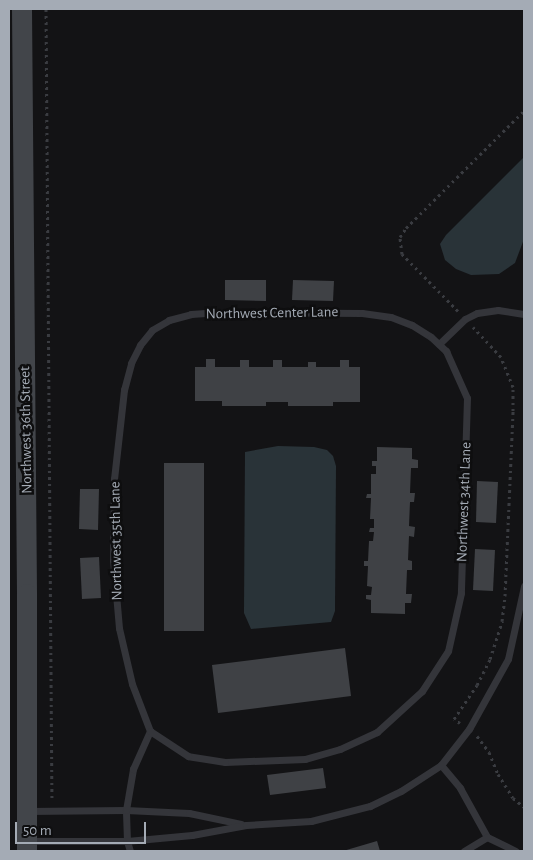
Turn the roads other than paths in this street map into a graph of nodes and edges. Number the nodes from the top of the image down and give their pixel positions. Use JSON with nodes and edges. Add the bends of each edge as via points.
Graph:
{"nodes":[{"id":1,"x":22,"y":9,"type":"edge"},
{"id":2,"x":524,"y":314,"type":"edge"},
{"id":3,"x":412,"y":325,"type":"joint"},
{"id":4,"x":439,"y":344,"type":"junction"},
{"id":5,"x":140,"y":345,"type":"joint"},
{"id":6,"x":524,"y":586,"type":"edge"},
{"id":7,"x":150,"y":731,"type":"junction"},
{"id":8,"x":441,"y":765,"type":"junction"},
{"id":9,"x":126,"y":810,"type":"junction"},
{"id":10,"x":26,"y":811,"type":"junction"},
{"id":11,"x":246,"y":825,"type":"junction"},
{"id":12,"x":487,"y":837,"type":"junction"},
{"id":13,"x":127,"y":841,"type":"junction"},
{"id":14,"x":27,"y":846,"type":"edge"},
{"id":15,"x":130,"y":851,"type":"edge"},
{"id":16,"x":464,"y":851,"type":"edge"},
{"id":17,"x":516,"y":851,"type":"edge"}],
"edges":[{"from":1,"to":10,"type":"main road","name":"Northwest 36th Street"},
{"from":2,"to":4,"type":"lane","via":[[498,310],[477,313]]},
{"from":3,"to":4,"type":"lane","name":"Northwest 34th Lane"},
{"from":3,"to":5,"type":"lane","name":"Northwest Center Lane","via":[[390,317],[362,313],[191,314],[169,320],[152,330]]},
{"from":4,"to":7,"type":"lane","name":"Northwest 34th Lane","via":[[459,376],[467,398],[462,583],[448,651],[422,691],[377,732],[340,749],[305,759],[225,762],[188,756]]},
{"from":5,"to":7,"type":"lane","name":"Northwest 35th Lane","via":[[124,390],[114,479],[113,560],[119,628],[132,684]]},
{"from":6,"to":8,"type":"lane","via":[[508,658],[469,729]]},
{"from":7,"to":9,"type":"lane","via":[[133,769]]},
{"from":8,"to":11,"type":"lane","via":[[401,791],[370,806],[311,821]]},
{"from":8,"to":12,"type":"lane","via":[[460,788]]},
{"from":9,"to":10,"type":"lane"},
{"from":9,"to":11,"type":"lane","via":[[189,813]]},
{"from":9,"to":13,"type":"lane"},
{"from":10,"to":14,"type":"main road","name":"Northwest 36th Street"},
{"from":11,"to":13,"type":"lane","via":[[192,835]]},
{"from":12,"to":16,"type":"lane"},
{"from":12,"to":17,"type":"lane"},
{"from":13,"to":14,"type":"lane"},
{"from":13,"to":15,"type":"lane"}]}
